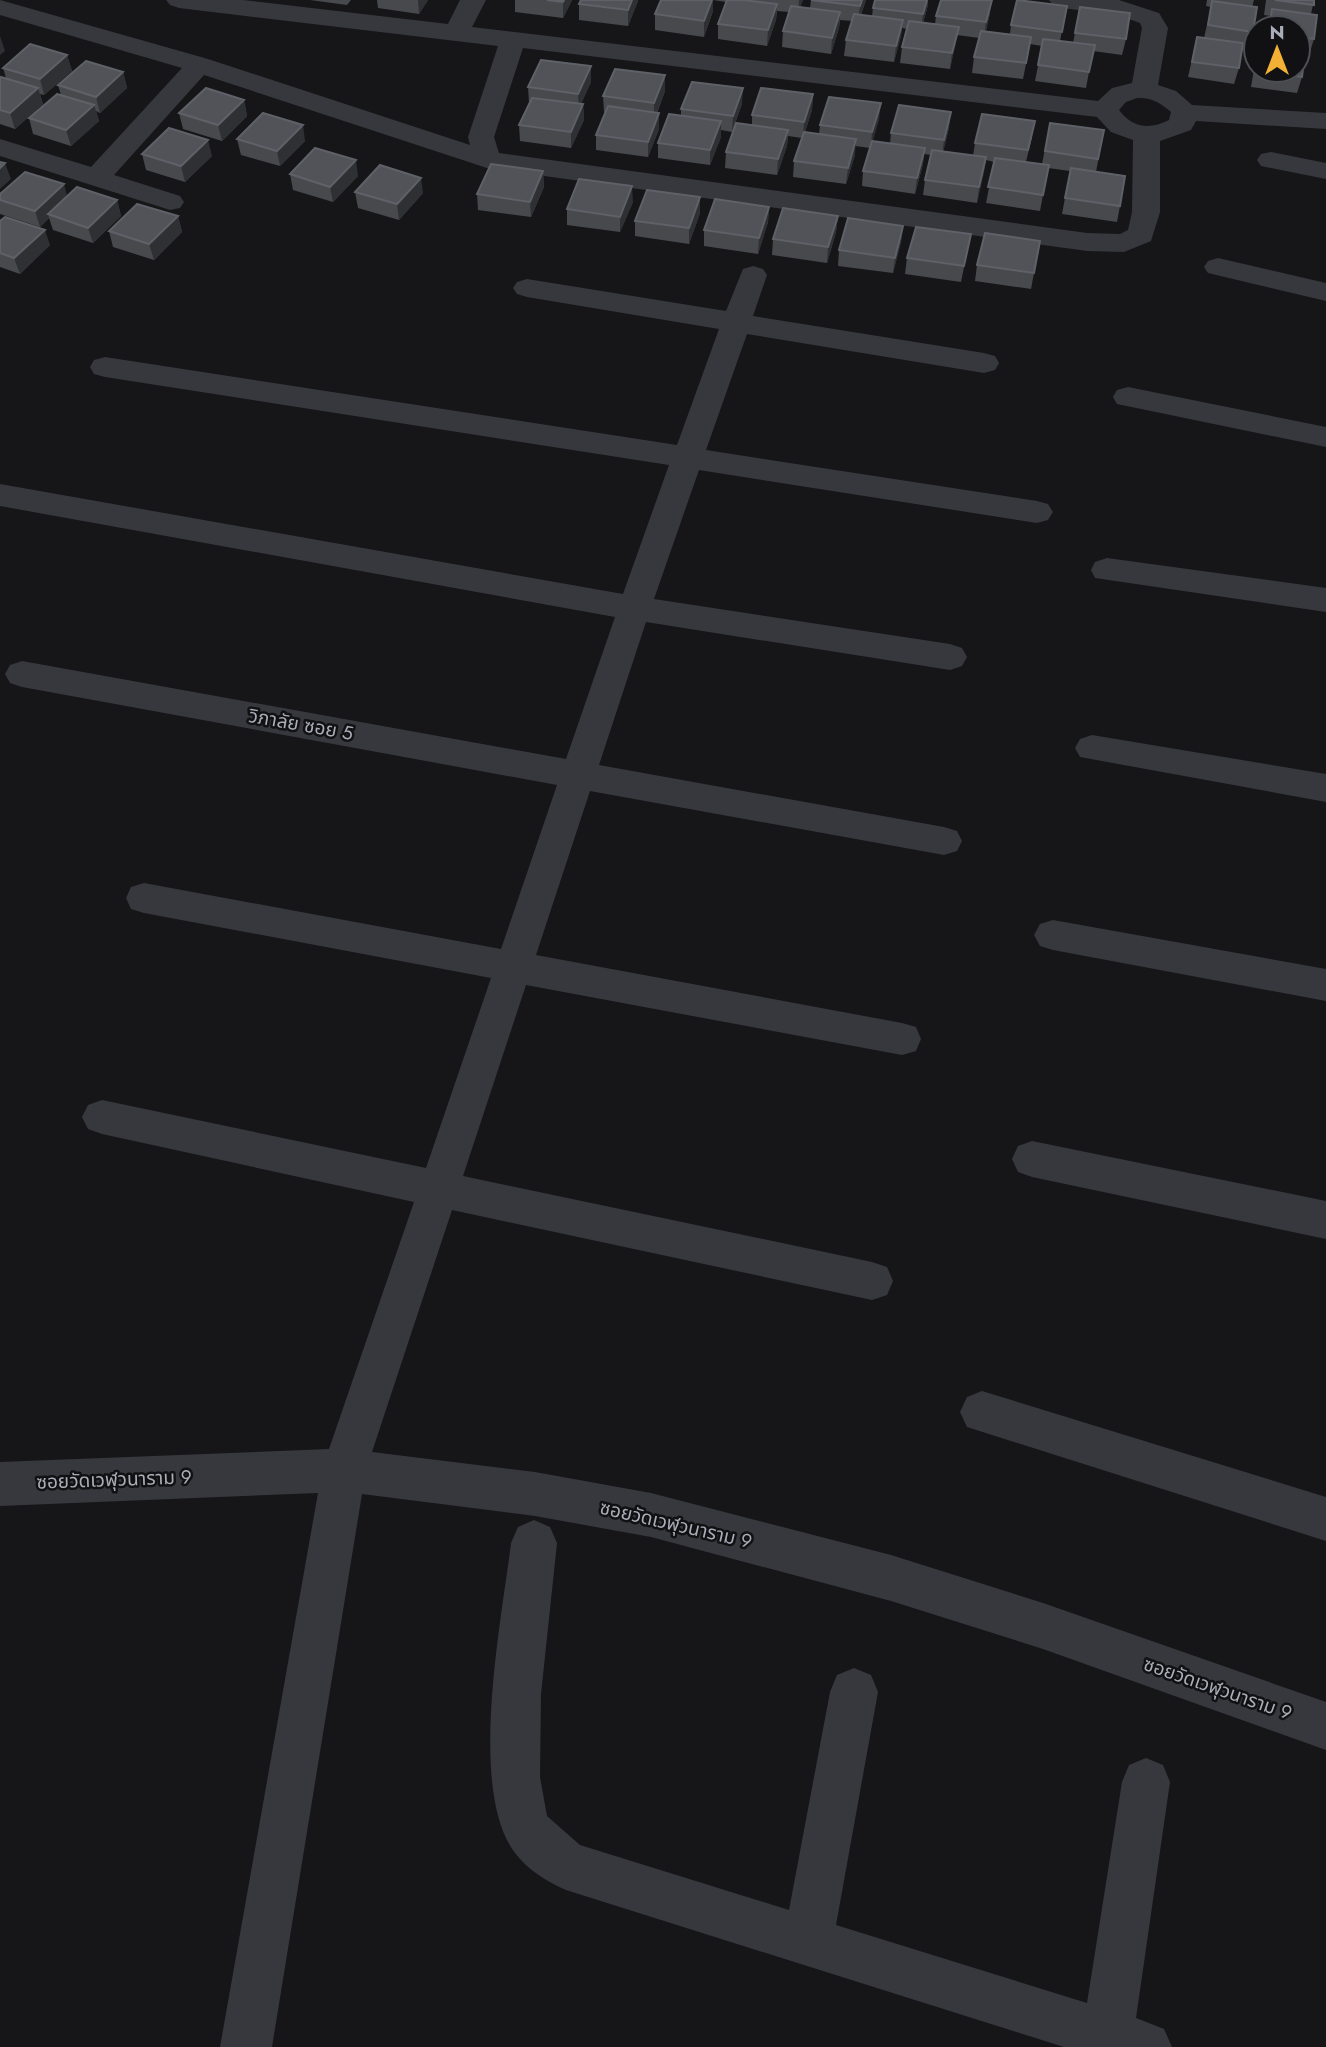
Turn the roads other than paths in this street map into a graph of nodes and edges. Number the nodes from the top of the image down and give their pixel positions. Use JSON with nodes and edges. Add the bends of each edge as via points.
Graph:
{"nodes":[{"id":1,"x":179,"y":0,"type":"edge"},
{"id":2,"x":473,"y":0,"type":"edge"},
{"id":3,"x":1062,"y":0,"type":"edge"},
{"id":4,"x":0,"y":7,"type":"edge"},
{"id":5,"x":457,"y":32,"type":"junction"},
{"id":6,"x":513,"y":39,"type":"junction"},
{"id":7,"x":199,"y":65,"type":"junction"},
{"id":8,"x":1144,"y":90,"type":"junction"},
{"id":9,"x":1106,"y":110,"type":"junction"},
{"id":10,"x":1184,"y":112,"type":"junction"},
{"id":11,"x":1326,"y":121,"type":"edge"},
{"id":12,"x":1147,"y":135,"type":"junction"},
{"id":13,"x":0,"y":147,"type":"edge"},
{"id":14,"x":487,"y":160,"type":"junction"},
{"id":15,"x":1271,"y":160,"type":"dead end"},
{"id":16,"x":1326,"y":171,"type":"edge"},
{"id":17,"x":96,"y":178,"type":"junction"},
{"id":18,"x":170,"y":202,"type":"dead end"},
{"id":19,"x":1218,"y":267,"type":"dead end"},
{"id":20,"x":753,"y":275,"type":"dead end"},
{"id":21,"x":527,"y":288,"type":"dead end"},
{"id":22,"x":1326,"y":292,"type":"edge"},
{"id":23,"x":735,"y":324,"type":"junction"},
{"id":24,"x":984,"y":363,"type":"dead end"},
{"id":25,"x":105,"y":367,"type":"dead end"},
{"id":26,"x":1128,"y":397,"type":"dead end"},
{"id":27,"x":1326,"y":437,"type":"edge"},
{"id":28,"x":686,"y":458,"type":"junction"},
{"id":29,"x":0,"y":495,"type":"edge"},
{"id":30,"x":1038,"y":512,"type":"dead end"},
{"id":31,"x":1107,"y":570,"type":"dead end"},
{"id":32,"x":1326,"y":600,"type":"edge"},
{"id":33,"x":634,"y":608,"type":"junction"},
{"id":34,"x":950,"y":657,"type":"dead end"},
{"id":35,"x":22,"y":674,"type":"dead end"},
{"id":36,"x":1092,"y":748,"type":"dead end"},
{"id":37,"x":580,"y":774,"type":"junction"},
{"id":38,"x":1326,"y":788,"type":"edge"},
{"id":39,"x":944,"y":841,"type":"dead end"},
{"id":40,"x":144,"y":898,"type":"dead end"},
{"id":41,"x":1053,"y":936,"type":"dead end"},
{"id":42,"x":515,"y":967,"type":"junction"},
{"id":43,"x":1326,"y":985,"type":"edge"},
{"id":44,"x":902,"y":1039,"type":"dead end"},
{"id":45,"x":102,"y":1117,"type":"dead end"},
{"id":46,"x":1032,"y":1159,"type":"dead end"},
{"id":47,"x":439,"y":1189,"type":"junction"},
{"id":48,"x":1326,"y":1220,"type":"edge"},
{"id":49,"x":872,"y":1281,"type":"dead end"},
{"id":50,"x":982,"y":1412,"type":"dead end"},
{"id":51,"x":344,"y":1471,"type":"junction"},
{"id":52,"x":0,"y":1484,"type":"edge"},
{"id":53,"x":1326,"y":1519,"type":"edge"},
{"id":54,"x":534,"y":1543,"type":"dead end"},
{"id":55,"x":854,"y":1692,"type":"dead end"},
{"id":56,"x":1326,"y":1726,"type":"edge"},
{"id":57,"x":1146,"y":1782,"type":"dead end"},
{"id":58,"x":808,"y":1942,"type":"junction"},
{"id":59,"x":1127,"y":2041,"type":"edge"},
{"id":60,"x":246,"y":2047,"type":"edge"}],
"edges":[{"from":1,"to":5,"type":"street"},
{"from":2,"to":5,"type":"street"},
{"from":3,"to":8,"type":"street","via":[[1122,8],[1150,18],[1155,28]]},
{"from":4,"to":7,"type":"street"},
{"from":5,"to":6,"type":"street"},
{"from":6,"to":9,"type":"street"},
{"from":6,"to":14,"type":"street","via":[[481,137]]},
{"from":7,"to":14,"type":"street"},
{"from":7,"to":17,"type":"street"},
{"from":8,"to":9,"type":"street","via":[[1124,91],[1110,99]]},
{"from":8,"to":10,"type":"street","via":[[1163,93]]},
{"from":9,"to":12,"type":"street","via":[[1111,122]]},
{"from":10,"to":11,"type":"street"},
{"from":10,"to":12,"type":"street","via":[[1182,124],[1168,133]]},
{"from":12,"to":14,"type":"street","via":[[1146,212],[1141,235],[1124,243],[1087,242]]},
{"from":13,"to":17,"type":"street"},
{"from":15,"to":16,"type":"street"},
{"from":17,"to":18,"type":"street"},
{"from":19,"to":22,"type":"street"},
{"from":20,"to":23,"type":"street"},
{"from":21,"to":23,"type":"street"},
{"from":23,"to":24,"type":"street"},
{"from":23,"to":28,"type":"street"},
{"from":25,"to":28,"type":"street"},
{"from":26,"to":27,"type":"street"},
{"from":28,"to":30,"type":"street"},
{"from":28,"to":33,"type":"street"},
{"from":29,"to":33,"type":"street"},
{"from":31,"to":32,"type":"street"},
{"from":33,"to":34,"type":"street"},
{"from":33,"to":37,"type":"street"},
{"from":35,"to":37,"type":"street","name":"วิภาลัย ซอย 5"},
{"from":36,"to":38,"type":"street"},
{"from":37,"to":39,"type":"street","name":"วิภาลัย ซอย 5"},
{"from":37,"to":42,"type":"street"},
{"from":40,"to":42,"type":"street"},
{"from":41,"to":43,"type":"street"},
{"from":42,"to":44,"type":"street"},
{"from":42,"to":47,"type":"street"},
{"from":45,"to":47,"type":"street"},
{"from":46,"to":48,"type":"street"},
{"from":47,"to":49,"type":"street"},
{"from":47,"to":51,"type":"street"},
{"from":50,"to":53,"type":"street"},
{"from":51,"to":52,"type":"street","name":"ซอยวัดเวฬุวนาราม 9"},
{"from":51,"to":56,"type":"street","name":"ซอยวัดเวฬุวนาราม 9","via":[[536,1494],[651,1515],[903,1582]]},
{"from":51,"to":60,"type":"street"},
{"from":54,"to":58,"type":"street","via":[[514,1735],[516,1792],[529,1832],[566,1865]]},
{"from":55,"to":58,"type":"street"},
{"from":57,"to":59,"type":"street"},
{"from":58,"to":59,"type":"street"}]}
